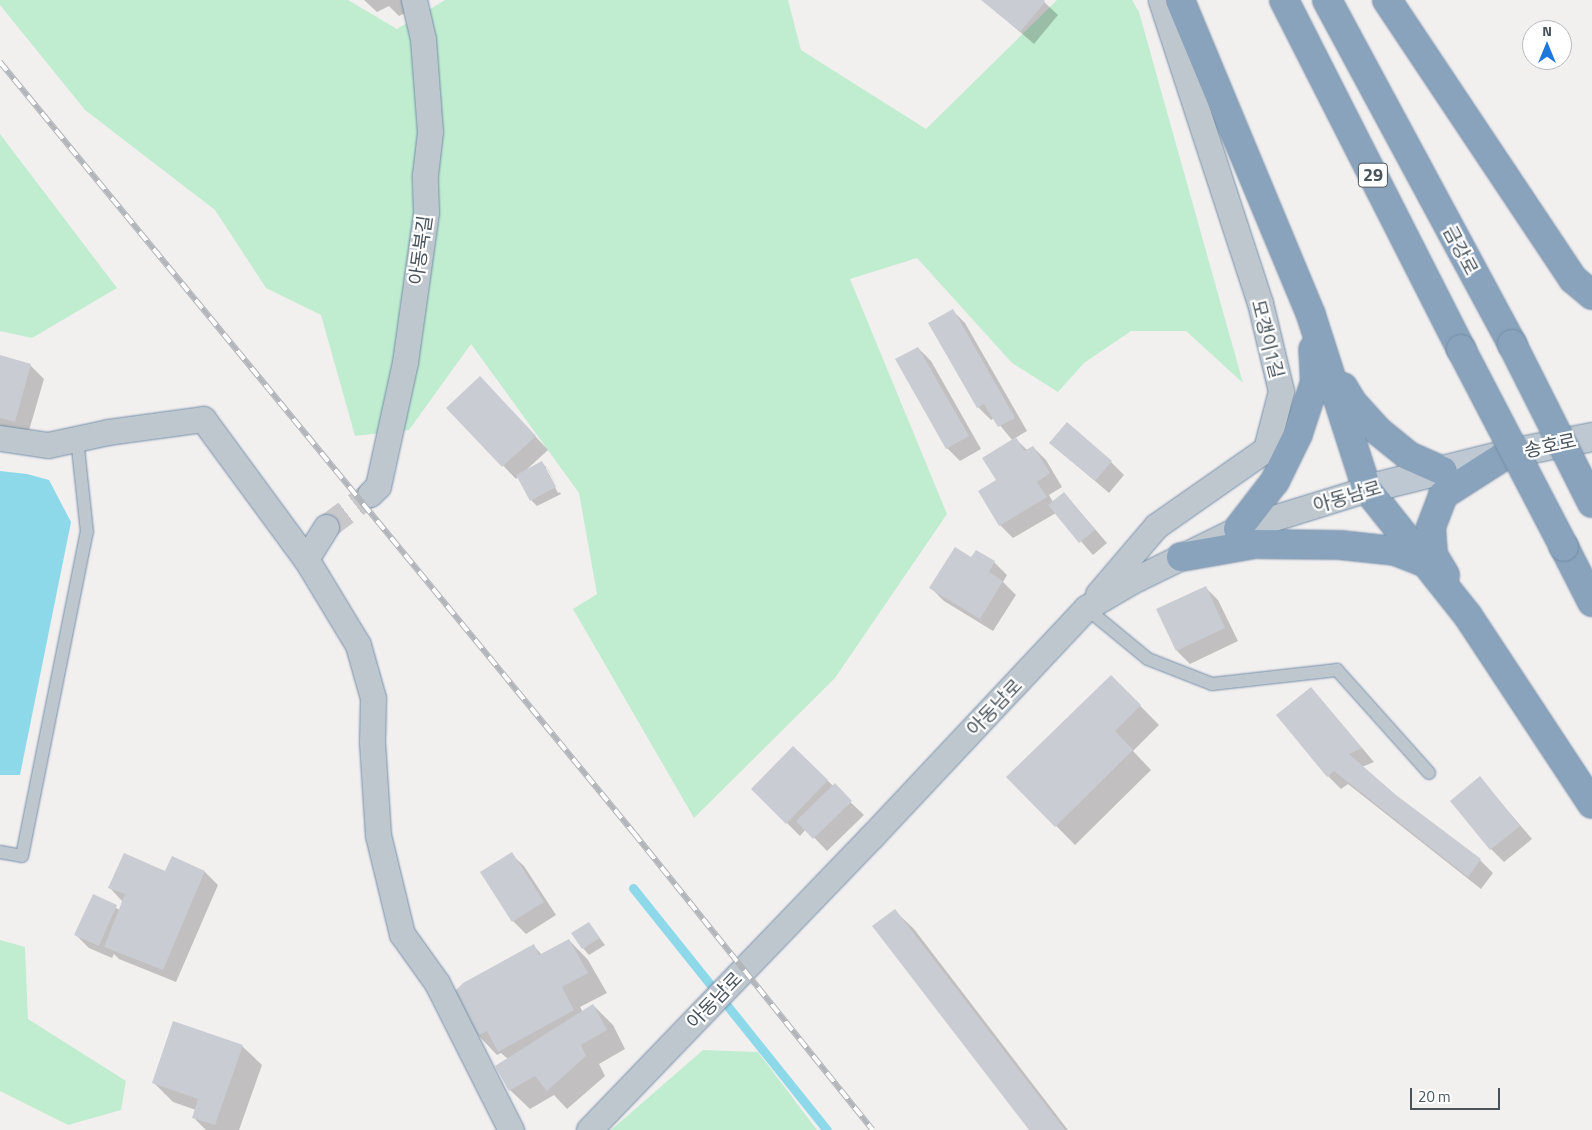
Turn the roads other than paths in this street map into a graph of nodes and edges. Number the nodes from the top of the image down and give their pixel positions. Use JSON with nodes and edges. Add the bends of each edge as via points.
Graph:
{"nodes":[{"id":1,"x":414,"y":0,"type":"edge"},
{"id":2,"x":1161,"y":0,"type":"edge"},
{"id":3,"x":1180,"y":0,"type":"edge"},
{"id":4,"x":1284,"y":0,"type":"edge"},
{"id":5,"x":1327,"y":0,"type":"edge"},
{"id":6,"x":1387,"y":0,"type":"edge"},
{"id":7,"x":1586,"y":287,"type":"edge"},
{"id":8,"x":1311,"y":315,"type":"junction"},
{"id":9,"x":1324,"y":356,"type":"junction"},
{"id":10,"x":1592,"y":437,"type":"edge"},
{"id":11,"x":0,"y":438,"type":"edge"},
{"id":12,"x":77,"y":439,"type":"junction"},
{"id":13,"x":1508,"y":454,"type":"junction"},
{"id":14,"x":1443,"y":471,"type":"junction"},
{"id":15,"x":1367,"y":488,"type":"junction"},
{"id":16,"x":370,"y":494,"type":"tunnel mouth"},
{"id":17,"x":1592,"y":503,"type":"edge"},
{"id":18,"x":326,"y":527,"type":"tunnel mouth"},
{"id":19,"x":1238,"y":529,"type":"junction"},
{"id":20,"x":1181,"y":557,"type":"junction"},
{"id":21,"x":306,"y":558,"type":"junction"},
{"id":22,"x":1426,"y":563,"type":"junction"},
{"id":23,"x":1592,"y":602,"type":"edge"},
{"id":24,"x":1086,"y":608,"type":"junction"},
{"id":25,"x":1468,"y":616,"type":"junction"},
{"id":26,"x":1429,"y":773,"type":"dead end"},
{"id":27,"x":1592,"y":804,"type":"edge"},
{"id":28,"x":0,"y":852,"type":"edge"},
{"id":29,"x":512,"y":1130,"type":"edge"},
{"id":30,"x":589,"y":1130,"type":"edge"}],
"edges":[{"from":1,"to":16,"type":"street","name":"아동북길","via":[[423,39],[430,132],[425,175],[426,212],[405,362],[378,486]]},
{"from":2,"to":24,"type":"street","name":"모갱이1길","via":[[1260,303],[1281,391],[1266,449],[1156,526]]},
{"from":3,"to":8,"type":"highway"},
{"from":4,"to":23,"type":"highway","number":"29","bridge":true},
{"from":5,"to":17,"type":"highway","name":"금강로","number":"29","bridge":true,"via":[[1512,344]]},
{"from":6,"to":7,"type":"highway"},
{"from":8,"to":9,"type":"highway"},
{"from":8,"to":19,"type":"highway","via":[[1315,382],[1298,434],[1275,481]]},
{"from":9,"to":14,"type":"highway","via":[[1352,402],[1378,431],[1409,456]]},
{"from":9,"to":15,"type":"highway"},
{"from":10,"to":13,"type":"main road","name":"송호로"},
{"from":11,"to":12,"type":"street","via":[[48,445]]},
{"from":12,"to":21,"type":"street","via":[[203,418]]},
{"from":12,"to":28,"type":"lane","via":[[87,532],[22,856]]},
{"from":13,"to":14,"type":"main road","name":"아동남로"},
{"from":13,"to":25,"type":"highway","via":[[1443,495],[1431,527],[1433,554]]},
{"from":14,"to":15,"type":"main road","name":"아동남로"},
{"from":15,"to":19,"type":"street","name":"아동남로"},
{"from":15,"to":22,"type":"highway"},
{"from":18,"to":21,"type":"street"},
{"from":19,"to":20,"type":"street","name":"아동남로"},
{"from":20,"to":22,"type":"highway","via":[[1255,544],[1340,545],[1395,551]]},
{"from":20,"to":24,"type":"street","name":"아동남로"},
{"from":21,"to":29,"type":"street","via":[[358,645],[373,698],[372,742],[378,835],[402,934],[436,984]]},
{"from":22,"to":25,"type":"highway"},
{"from":24,"to":26,"type":"lane","via":[[1148,659],[1212,684],[1337,670]]},
{"from":24,"to":30,"type":"street","name":"아동남로"},
{"from":25,"to":27,"type":"highway"}]}
